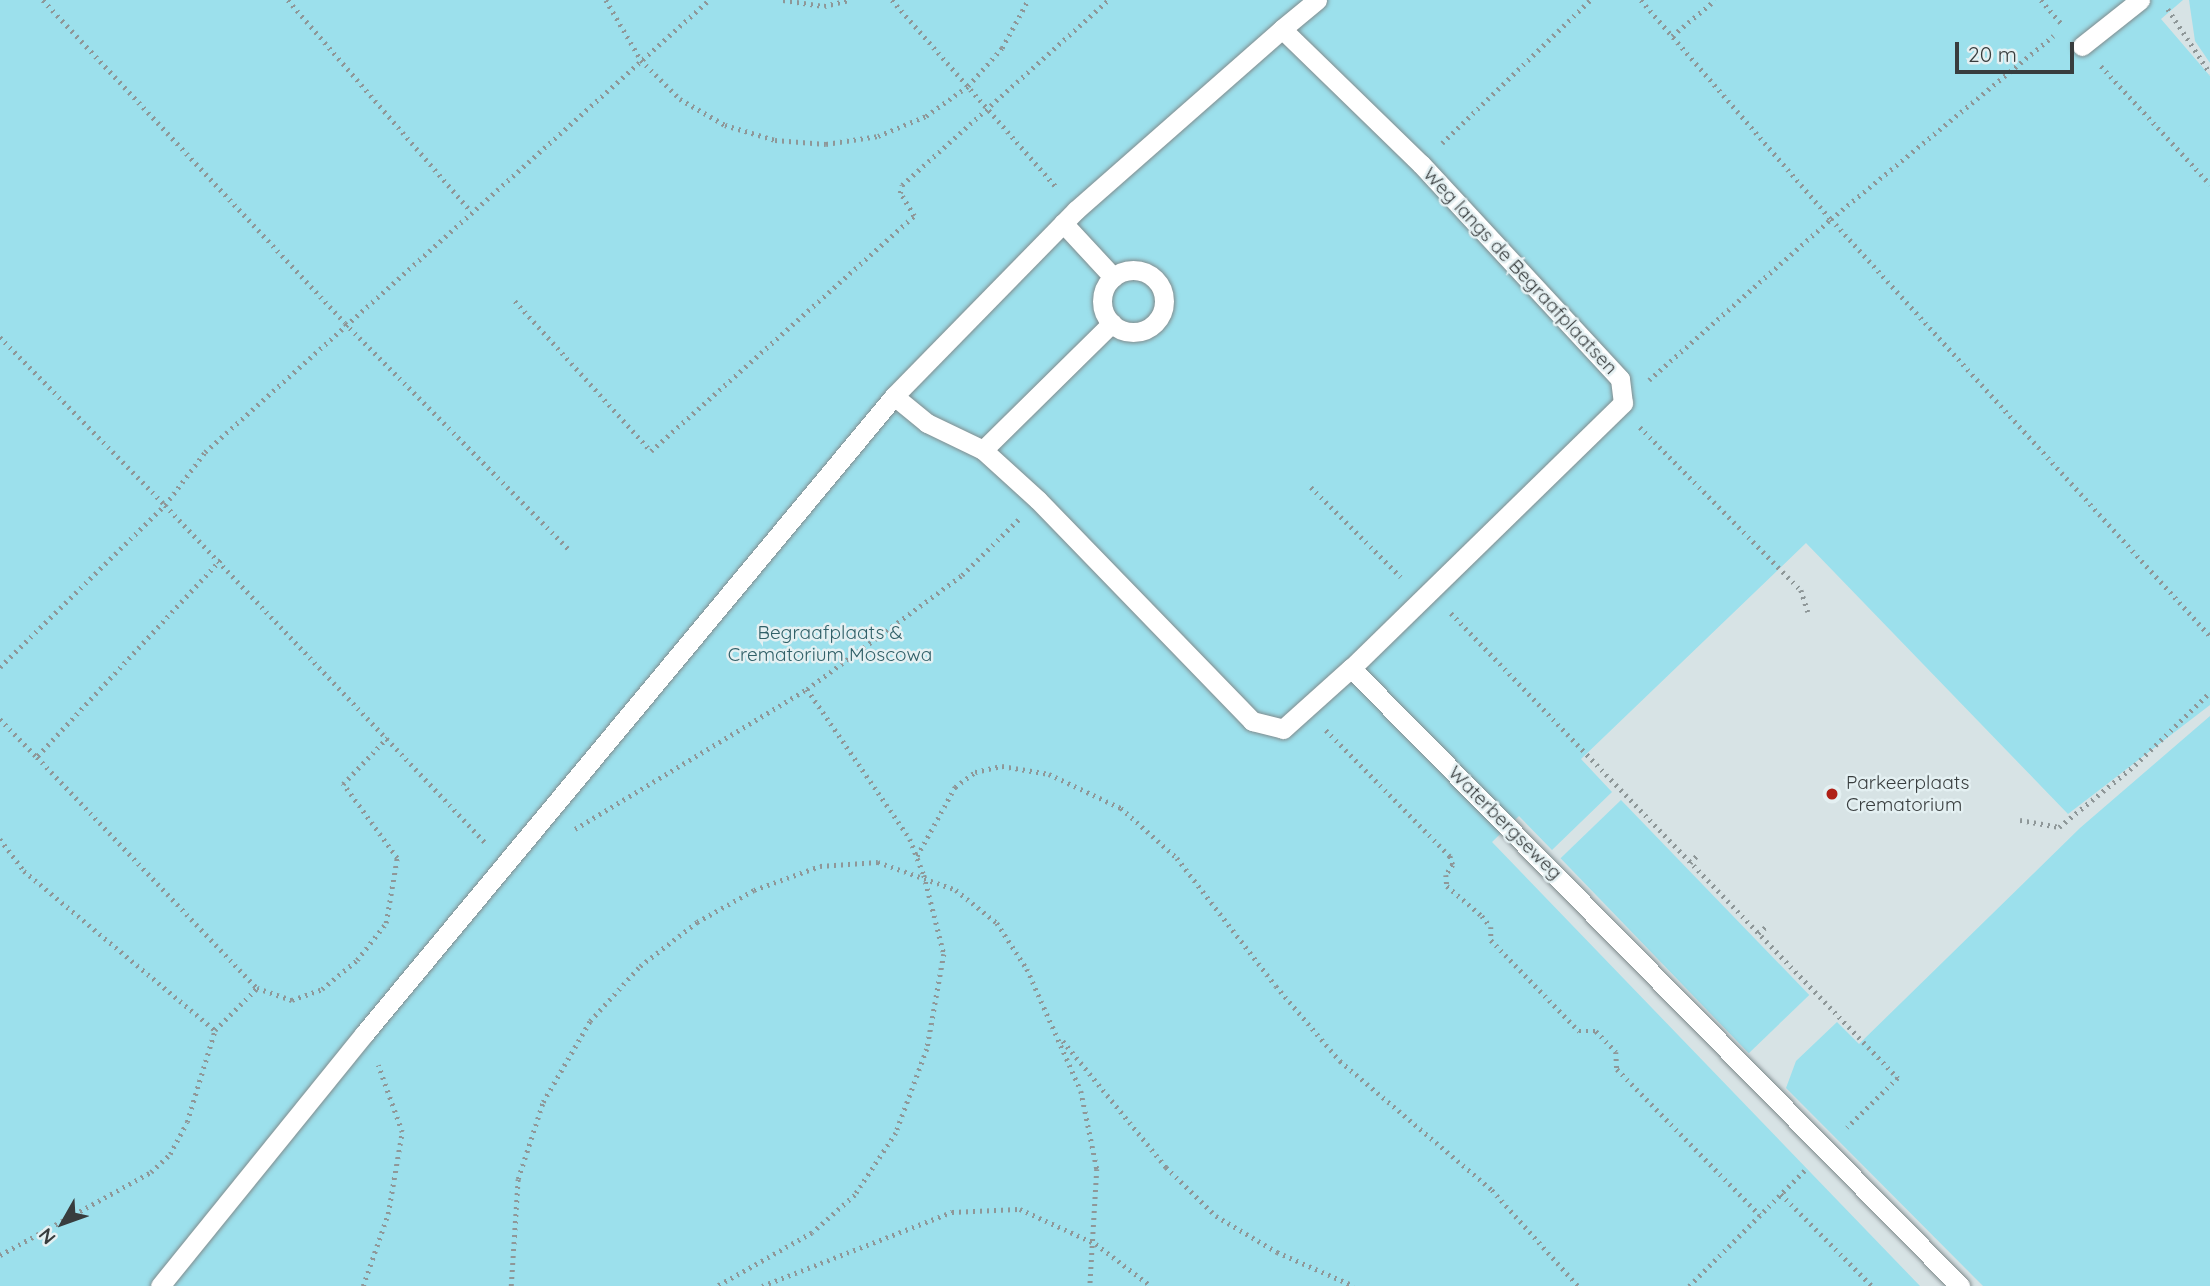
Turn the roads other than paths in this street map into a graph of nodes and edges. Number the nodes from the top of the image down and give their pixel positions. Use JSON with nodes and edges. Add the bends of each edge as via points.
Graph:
{"nodes":[{"id":1,"x":1317,"y":0,"type":"edge"},
{"id":2,"x":2140,"y":0,"type":"edge"},
{"id":3,"x":1282,"y":29,"type":"junction"},
{"id":4,"x":2082,"y":46,"type":"road end"},
{"id":5,"x":1070,"y":216,"type":"junction"},
{"id":6,"x":1113,"y":277,"type":"junction"},
{"id":7,"x":1112,"y":323,"type":"junction"},
{"id":8,"x":894,"y":396,"type":"junction"},
{"id":9,"x":983,"y":450,"type":"junction"},
{"id":10,"x":1351,"y":668,"type":"junction"},
{"id":11,"x":160,"y":1286,"type":"edge"},
{"id":12,"x":1960,"y":1286,"type":"edge"}],
"edges":[{"from":1,"to":3,"type":"lane"},
{"from":2,"to":4,"type":"lane"},
{"from":3,"to":5,"type":"lane"},
{"from":3,"to":10,"type":"lane","name":"Weg langs de Begraafplaatsen","via":[[1421,163],[1620,379],[1623,403]]},
{"from":5,"to":6,"type":"lane"},
{"from":5,"to":8,"type":"lane"},
{"from":6,"to":7,"type":"lane","via":[[1102,304]]},
{"from":6,"to":7,"type":"lane","via":[[1131,270],[1150,274],[1164,300],[1163,311],[1150,328],[1129,332]]},
{"from":7,"to":9,"type":"lane"},
{"from":8,"to":9,"type":"lane","via":[[927,423]]},
{"from":8,"to":11,"type":"lane"},
{"from":9,"to":10,"type":"lane","via":[[1038,500],[1251,721],[1283,729]]},
{"from":10,"to":12,"type":"lane","name":"Waterbergseweg"}]}
